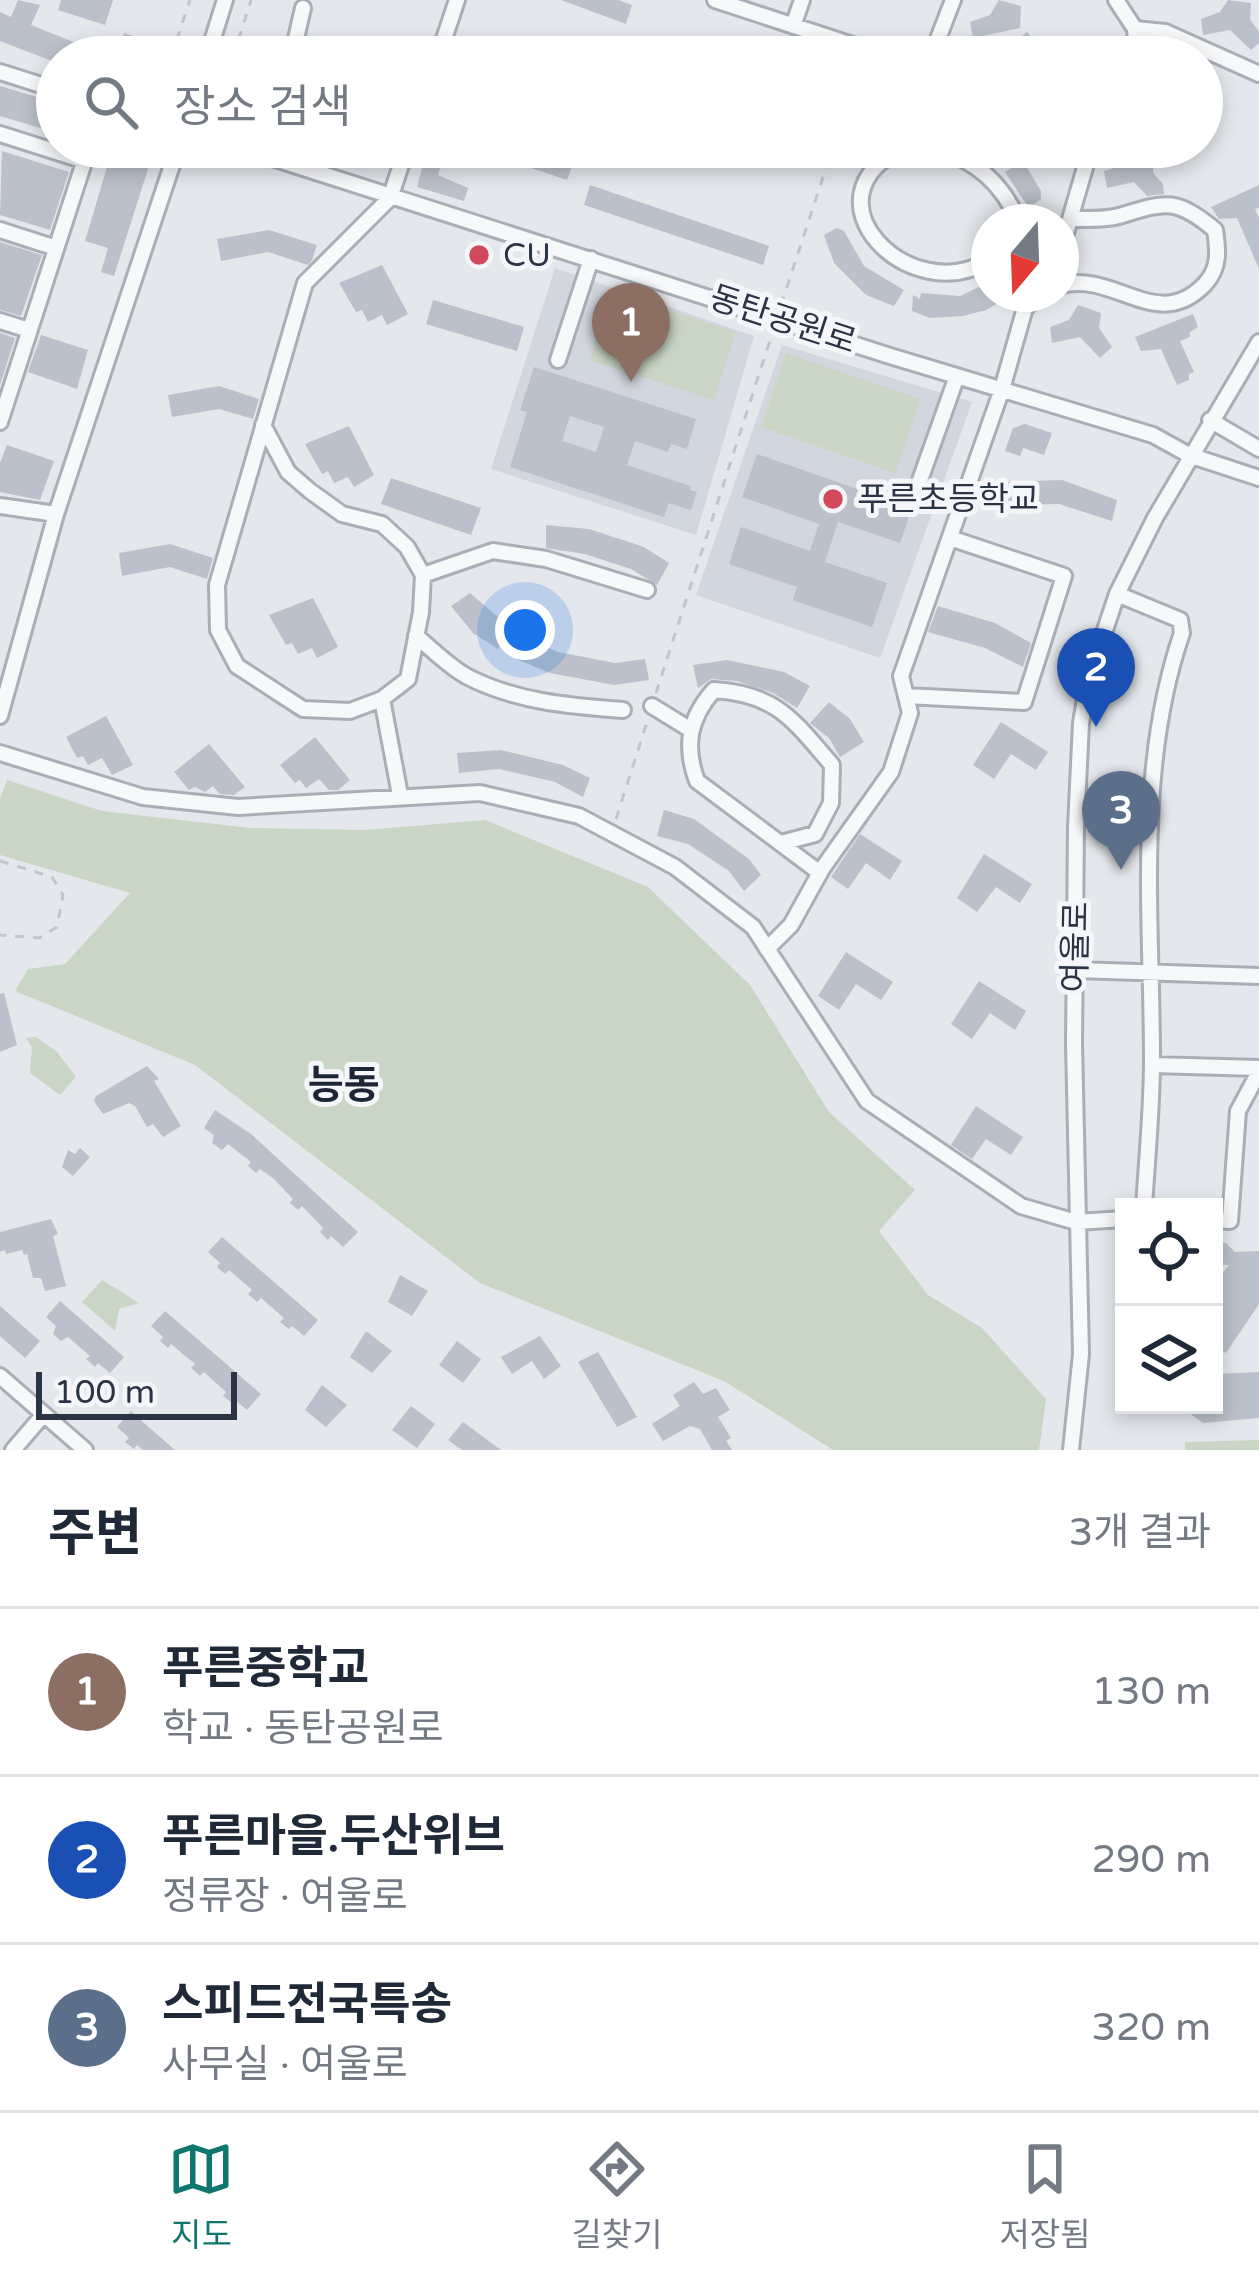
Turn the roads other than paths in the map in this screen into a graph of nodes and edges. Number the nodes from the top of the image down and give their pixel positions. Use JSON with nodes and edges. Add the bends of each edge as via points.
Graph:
{"nodes":[{"id":1,"x":225,"y":0,"type":"edge"},
{"id":2,"x":458,"y":0,"type":"edge"},
{"id":3,"x":716,"y":0,"type":"edge"},
{"id":4,"x":802,"y":0,"type":"edge"},
{"id":5,"x":953,"y":0,"type":"edge"},
{"id":6,"x":1116,"y":0,"type":"edge"},
{"id":7,"x":303,"y":8,"type":"dead end"},
{"id":8,"x":794,"y":26,"type":"junction"},
{"id":9,"x":1135,"y":29,"type":"junction"},
{"id":10,"x":214,"y":36,"type":"edge"},
{"id":11,"x":297,"y":36,"type":"edge"},
{"id":12,"x":445,"y":36,"type":"edge"},
{"id":13,"x":825,"y":36,"type":"edge"},
{"id":14,"x":940,"y":36,"type":"edge"},
{"id":15,"x":1136,"y":36,"type":"edge"},
{"id":16,"x":1174,"y":36,"type":"edge"},
{"id":17,"x":1223,"y":58,"type":"edge"},
{"id":18,"x":0,"y":71,"type":"edge"},
{"id":19,"x":1259,"y":74,"type":"edge"},
{"id":20,"x":36,"y":83,"type":"edge"},
{"id":21,"x":0,"y":134,"type":"edge"},
{"id":22,"x":36,"y":142,"type":"edge"},
{"id":23,"x":82,"y":168,"type":"edge"},
{"id":24,"x":171,"y":168,"type":"edge"},
{"id":25,"x":301,"y":168,"type":"edge"},
{"id":26,"x":400,"y":168,"type":"edge"},
{"id":27,"x":875,"y":168,"type":"edge"},
{"id":28,"x":980,"y":168,"type":"edge"},
{"id":29,"x":1085,"y":168,"type":"edge"},
{"id":30,"x":390,"y":198,"type":"junction"},
{"id":31,"x":1009,"y":204,"type":"edge"},
{"id":32,"x":1073,"y":204,"type":"edge"},
{"id":33,"x":1079,"y":223,"type":"edge"},
{"id":34,"x":0,"y":230,"type":"edge"},
{"id":35,"x":56,"y":248,"type":"junction"},
{"id":36,"x":591,"y":259,"type":"junction"},
{"id":37,"x":971,"y":269,"type":"edge"},
{"id":38,"x":1079,"y":280,"type":"edge"},
{"id":39,"x":1024,"y":312,"type":"edge"},
{"id":40,"x":0,"y":321,"type":"edge"},
{"id":41,"x":29,"y":330,"type":"junction"},
{"id":42,"x":1259,"y":342,"type":"edge"},
{"id":43,"x":558,"y":361,"type":"dead end"},
{"id":44,"x":957,"y":376,"type":"junction"},
{"id":45,"x":1002,"y":389,"type":"junction"},
{"id":46,"x":1,"y":414,"type":"edge"},
{"id":47,"x":1210,"y":420,"type":"junction"},
{"id":48,"x":263,"y":425,"type":"junction"},
{"id":49,"x":1259,"y":449,"type":"edge"},
{"id":50,"x":1189,"y":455,"type":"junction"},
{"id":51,"x":1259,"y":478,"type":"edge"},
{"id":52,"x":914,"y":497,"type":"dead end"},
{"id":53,"x":0,"y":506,"type":"edge"},
{"id":54,"x":56,"y":514,"type":"junction"},
{"id":55,"x":950,"y":538,"type":"junction"},
{"id":56,"x":423,"y":574,"type":"junction"},
{"id":57,"x":646,"y":590,"type":"dead end"},
{"id":58,"x":1117,"y":594,"type":"junction"},
{"id":59,"x":416,"y":635,"type":"junction"},
{"id":60,"x":906,"y":696,"type":"junction"},
{"id":61,"x":382,"y":699,"type":"junction"},
{"id":62,"x":652,"y":706,"type":"road end"},
{"id":63,"x":623,"y":710,"type":"dead end"},
{"id":64,"x":0,"y":716,"type":"edge"},
{"id":65,"x":691,"y":730,"type":"junction"},
{"id":66,"x":0,"y":753,"type":"edge"},
{"id":67,"x":400,"y":795,"type":"junction"},
{"id":68,"x":781,"y":843,"type":"junction"},
{"id":69,"x":820,"y":873,"type":"junction"},
{"id":70,"x":767,"y":949,"type":"junction"},
{"id":71,"x":1076,"y":970,"type":"junction"},
{"id":72,"x":1150,"y":972,"type":"junction"},
{"id":73,"x":1259,"y":976,"type":"edge"},
{"id":74,"x":1152,"y":1065,"type":"junction"},
{"id":75,"x":1259,"y":1070,"type":"edge"},
{"id":76,"x":1145,"y":1198,"type":"edge"},
{"id":77,"x":1115,"y":1220,"type":"edge"},
{"id":78,"x":1223,"y":1221,"type":"edge"},
{"id":79,"x":1076,"y":1222,"type":"junction"},
{"id":80,"x":0,"y":1376,"type":"edge"},
{"id":81,"x":44,"y":1414,"type":"junction"},
{"id":82,"x":13,"y":1450,"type":"edge"},
{"id":83,"x":85,"y":1450,"type":"edge"},
{"id":84,"x":1071,"y":1450,"type":"edge"}],
"edges":[{"from":1,"to":10,"type":"street"},
{"from":2,"to":12,"type":"street"},
{"from":3,"to":8,"type":"street"},
{"from":4,"to":8,"type":"street"},
{"from":5,"to":14,"type":"street"},
{"from":6,"to":9,"type":"street"},
{"from":7,"to":11,"type":"street"},
{"from":8,"to":13,"type":"street"},
{"from":9,"to":15,"type":"street"},
{"from":9,"to":16,"type":"street"},
{"from":17,"to":19,"type":"street"},
{"from":18,"to":20,"type":"street"},
{"from":21,"to":22,"type":"street"},
{"from":23,"to":35,"type":"street"},
{"from":24,"to":54,"type":"street"},
{"from":25,"to":30,"type":"street","name":"동탄공원로"},
{"from":26,"to":30,"type":"street"},
{"from":27,"to":37,"type":"street","via":[[859,198],[876,242],[893,259],[921,268]]},
{"from":28,"to":31,"type":"street"},
{"from":29,"to":32,"type":"street"},
{"from":30,"to":36,"type":"street","name":"동탄공원로"},
{"from":30,"to":48,"type":"street","via":[[304,283]]},
{"from":33,"to":38,"type":"street","via":[[1152,202],[1191,210],[1215,230],[1219,251],[1214,274],[1176,304],[1146,303]]},
{"from":34,"to":35,"type":"street"},
{"from":35,"to":41,"type":"street"},
{"from":36,"to":43,"type":"street"},
{"from":36,"to":44,"type":"street","name":"동탄공원로"},
{"from":39,"to":45,"type":"street"},
{"from":40,"to":41,"type":"street"},
{"from":41,"to":46,"type":"street"},
{"from":42,"to":47,"type":"street","name":"여울로"},
{"from":44,"to":45,"type":"street","name":"동탄공원로"},
{"from":44,"to":52,"type":"street"},
{"from":45,"to":50,"type":"street","name":"동탄공원로","via":[[1153,435]]},
{"from":45,"to":55,"type":"street"},
{"from":47,"to":49,"type":"street"},
{"from":47,"to":50,"type":"street","name":"여울로"},
{"from":48,"to":56,"type":"street","via":[[288,472],[342,514],[382,524]]},
{"from":48,"to":61,"type":"street","via":[[217,585],[218,630],[237,666],[303,709],[350,711]]},
{"from":50,"to":51,"type":"street","name":"동탄공원로"},
{"from":50,"to":58,"type":"street","name":"여울로"},
{"from":53,"to":54,"type":"street"},
{"from":54,"to":64,"type":"street"},
{"from":55,"to":60,"type":"street","via":[[901,676]]},
{"from":55,"to":60,"type":"street","via":[[1064,576],[1024,702]]},
{"from":56,"to":57,"type":"street","via":[[493,551]]},
{"from":56,"to":59,"type":"street"},
{"from":58,"to":71,"type":"street","name":"여울로","via":[[1081,723]]},
{"from":58,"to":72,"type":"street","via":[[1180,620],[1182,632],[1156,744]]},
{"from":59,"to":61,"type":"street","via":[[408,679]]},
{"from":59,"to":63,"type":"street","via":[[465,676],[508,692]]},
{"from":60,"to":69,"type":"street","via":[[910,713],[891,772]]},
{"from":61,"to":67,"type":"street"},
{"from":62,"to":65,"type":"street"},
{"from":65,"to":68,"type":"street","via":[[688,758],[697,781]]},
{"from":65,"to":68,"type":"street","via":[[714,690],[746,692],[778,706],[832,765],[831,802],[815,834]]},
{"from":66,"to":67,"type":"street","via":[[143,797],[238,807]]},
{"from":67,"to":70,"type":"street","via":[[480,793],[579,816],[675,867],[753,927]]},
{"from":68,"to":69,"type":"street"},
{"from":69,"to":70,"type":"street"},
{"from":70,"to":79,"type":"street","via":[[867,1101],[1021,1206]]},
{"from":71,"to":72,"type":"street"},
{"from":71,"to":79,"type":"street","name":"여울로"},
{"from":72,"to":73,"type":"street"},
{"from":72,"to":74,"type":"street"},
{"from":74,"to":75,"type":"street"},
{"from":74,"to":76,"type":"street"},
{"from":75,"to":78,"type":"street","via":[[1238,1111],[1231,1221]]},
{"from":77,"to":79,"type":"street"},
{"from":79,"to":84,"type":"street","name":"여울로","via":[[1081,1354]]},
{"from":80,"to":81,"type":"street"},
{"from":81,"to":82,"type":"street"},
{"from":81,"to":83,"type":"street"}]}
